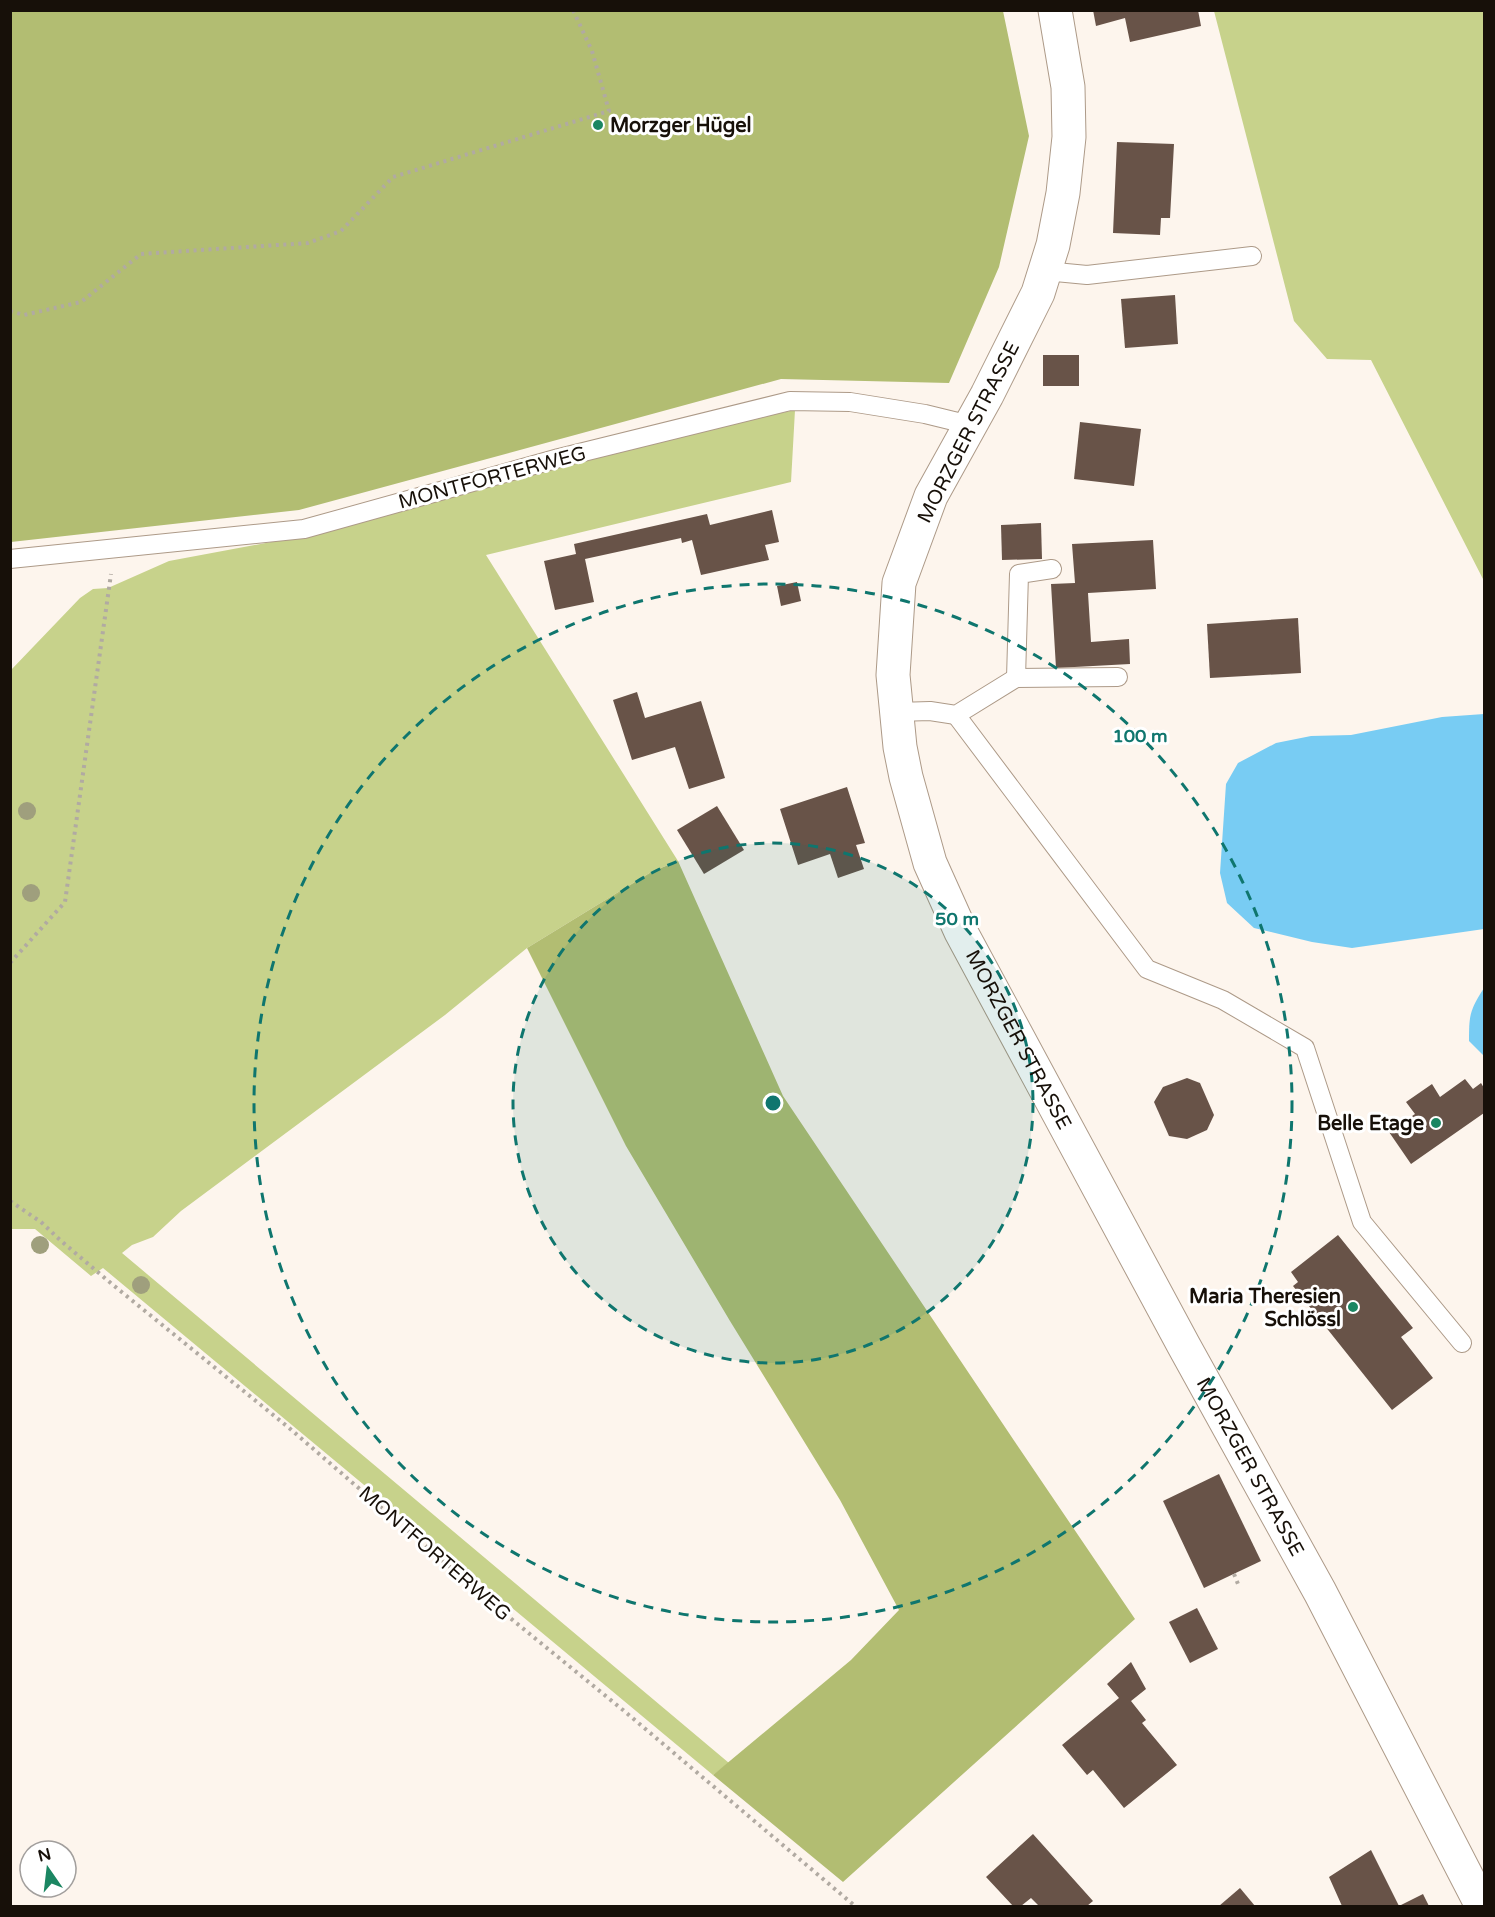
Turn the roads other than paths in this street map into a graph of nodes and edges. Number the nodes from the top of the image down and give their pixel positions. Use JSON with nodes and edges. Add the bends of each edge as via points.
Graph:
{"nodes":[{"id":1,"x":1055,"y":10,"type":"edge"},
{"id":2,"x":1252,"y":256,"type":"dead end"},
{"id":3,"x":1045,"y":272,"type":"junction"},
{"id":4,"x":970,"y":425,"type":"junction"},
{"id":5,"x":10,"y":559,"type":"edge"},
{"id":6,"x":1052,"y":569,"type":"dead end"},
{"id":7,"x":1118,"y":677,"type":"dead end"},
{"id":8,"x":1016,"y":678,"type":"junction"},
{"id":9,"x":897,"y":712,"type":"junction"},
{"id":10,"x":956,"y":715,"type":"junction"},
{"id":11,"x":1462,"y":1343,"type":"dead end"},
{"id":12,"x":1482,"y":1906,"type":"edge"}],
"edges":[{"from":1,"to":3,"type":"street","name":"MORZGER STRASSE","via":[[1068,87],[1069,137],[1063,193]]},
{"from":2,"to":3,"type":"lane","via":[[1087,275]]},
{"from":3,"to":4,"type":"street","name":"MORZGER STRASSE","via":[[1021,330]]},
{"from":4,"to":5,"type":"lane","name":"MONTFORTERWEG","via":[[850,402],[790,401],[559,458],[304,529]]},
{"from":4,"to":9,"type":"street","name":"MORZGER STRASSE","via":[[931,496],[899,583],[893,675]]},
{"from":6,"to":8,"type":"lane","via":[[1019,574]]},
{"from":7,"to":8,"type":"lane"},
{"from":8,"to":10,"type":"lane"},
{"from":9,"to":10,"type":"lane"},
{"from":9,"to":12,"type":"street","name":"MORZGER STRASSE","via":[[906,777],[930,863],[961,932],[1320,1592]]},
{"from":10,"to":11,"type":"lane","via":[[1147,969],[1222,1000],[1305,1048],[1362,1222]]}]}
